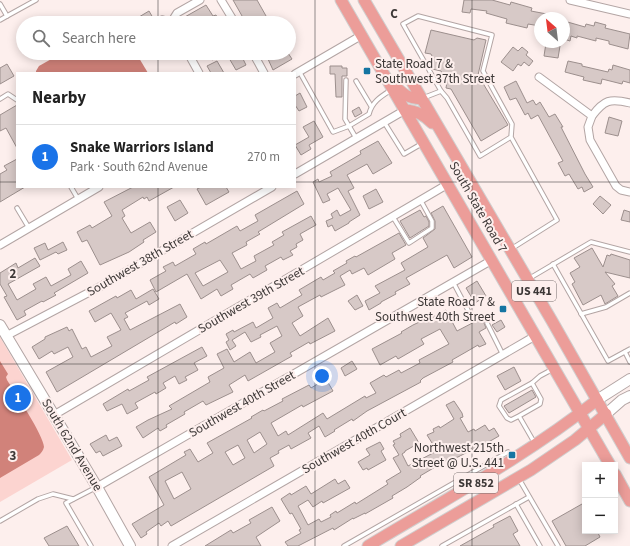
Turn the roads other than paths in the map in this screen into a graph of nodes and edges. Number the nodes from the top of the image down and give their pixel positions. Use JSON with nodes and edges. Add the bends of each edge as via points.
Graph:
{"nodes":[{"id":1,"x":36,"y":0,"type":"edge"},
{"id":2,"x":200,"y":0,"type":"edge"},
{"id":3,"x":221,"y":0,"type":"edge"},
{"id":4,"x":341,"y":0,"type":"edge"},
{"id":5,"x":570,"y":0,"type":"edge"},
{"id":6,"x":366,"y":2,"type":"edge"},
{"id":7,"x":0,"y":4,"type":"edge"},
{"id":8,"x":630,"y":14,"type":"edge"},
{"id":9,"x":7,"y":16,"type":"junction"},
{"id":10,"x":175,"y":16,"type":"edge"},
{"id":11,"x":231,"y":16,"type":"edge"},
{"id":12,"x":0,"y":20,"type":"edge"},
{"id":13,"x":362,"y":35,"type":"junction"},
{"id":14,"x":192,"y":60,"type":"edge"},
{"id":15,"x":257,"y":60,"type":"edge"},
{"id":16,"x":198,"y":72,"type":"edge"},
{"id":17,"x":263,"y":72,"type":"edge"},
{"id":18,"x":297,"y":72,"type":"edge"},
{"id":19,"x":539,"y":77,"type":"dead end"},
{"id":20,"x":346,"y":80,"type":"dead end"},
{"id":21,"x":356,"y":80,"type":"dead end"},
{"id":22,"x":391,"y":85,"type":"junction"},
{"id":23,"x":440,"y":91,"type":"junction"},
{"id":24,"x":0,"y":99,"type":"edge"},
{"id":25,"x":16,"y":99,"type":"edge"},
{"id":26,"x":421,"y":99,"type":"junction"},
{"id":27,"x":630,"y":103,"type":"edge"},
{"id":28,"x":371,"y":106,"type":"junction"},
{"id":29,"x":405,"y":110,"type":"junction"},
{"id":30,"x":592,"y":116,"type":"junction"},
{"id":31,"x":384,"y":122,"type":"junction"},
{"id":32,"x":349,"y":126,"type":"junction"},
{"id":33,"x":438,"y":127,"type":"junction"},
{"id":34,"x":511,"y":137,"type":"junction"},
{"id":35,"x":356,"y":138,"type":"junction"},
{"id":36,"x":424,"y":143,"type":"junction"},
{"id":37,"x":296,"y":173,"type":"edge"},
{"id":38,"x":448,"y":184,"type":"junction"},
{"id":39,"x":71,"y":188,"type":"edge"},
{"id":40,"x":97,"y":188,"type":"edge"},
{"id":41,"x":270,"y":188,"type":"edge"},
{"id":42,"x":630,"y":192,"type":"edge"},
{"id":43,"x":78,"y":199,"type":"junction"},
{"id":44,"x":421,"y":200,"type":"junction"},
{"id":45,"x":17,"y":208,"type":"dead end"},
{"id":46,"x":393,"y":217,"type":"junction"},
{"id":47,"x":30,"y":228,"type":"junction"},
{"id":48,"x":0,"y":245,"type":"edge"},
{"id":49,"x":509,"y":250,"type":"junction"},
{"id":50,"x":630,"y":252,"type":"edge"},
{"id":51,"x":492,"y":260,"type":"junction"},
{"id":52,"x":553,"y":264,"type":"junction"},
{"id":53,"x":527,"y":279,"type":"junction"},
{"id":54,"x":453,"y":282,"type":"junction"},
{"id":55,"x":630,"y":293,"type":"edge"},
{"id":56,"x":470,"y":314,"type":"dead end"},
{"id":57,"x":581,"y":314,"type":"junction"},
{"id":58,"x":487,"y":323,"type":"dead end"},
{"id":59,"x":0,"y":325,"type":"edge"},
{"id":60,"x":6,"y":336,"type":"junction"},
{"id":61,"x":535,"y":336,"type":"junction"},
{"id":62,"x":630,"y":349,"type":"edge"},
{"id":63,"x":624,"y":352,"type":"junction"},
{"id":64,"x":503,"y":355,"type":"junction"},
{"id":65,"x":630,"y":362,"type":"edge"},
{"id":66,"x":554,"y":368,"type":"junction"},
{"id":67,"x":630,"y":379,"type":"edge"},
{"id":68,"x":532,"y":383,"type":"junction"},
{"id":69,"x":630,"y":396,"type":"edge"},
{"id":70,"x":597,"y":400,"type":"junction"},
{"id":71,"x":580,"y":413,"type":"junction"},
{"id":72,"x":606,"y":414,"type":"junction"},
{"id":73,"x":54,"y":415,"type":"junction"},
{"id":74,"x":519,"y":416,"type":"junction"},
{"id":75,"x":589,"y":429,"type":"junction"},
{"id":76,"x":536,"y":445,"type":"junction"},
{"id":77,"x":508,"y":452,"type":"dead end"},
{"id":78,"x":630,"y":458,"type":"edge"},
{"id":79,"x":608,"y":462,"type":"edge"},
{"id":80,"x":518,"y":478,"type":"junction"},
{"id":81,"x":618,"y":479,"type":"edge"},
{"id":82,"x":97,"y":487,"type":"junction"},
{"id":83,"x":529,"y":497,"type":"junction"},
{"id":84,"x":73,"y":499,"type":"junction"},
{"id":85,"x":630,"y":501,"type":"edge"},
{"id":86,"x":516,"y":504,"type":"junction"},
{"id":87,"x":418,"y":516,"type":"junction"},
{"id":88,"x":0,"y":521,"type":"edge"},
{"id":89,"x":427,"y":531,"type":"junction"},
{"id":90,"x":408,"y":544,"type":"edge"},
{"id":91,"x":91,"y":546,"type":"edge"},
{"id":92,"x":130,"y":546,"type":"edge"},
{"id":93,"x":172,"y":546,"type":"edge"},
{"id":94,"x":344,"y":546,"type":"edge"},
{"id":95,"x":368,"y":546,"type":"edge"},
{"id":96,"x":442,"y":546,"type":"edge"},
{"id":97,"x":540,"y":546,"type":"edge"},
{"id":98,"x":558,"y":546,"type":"edge"}],
"edges":[{"from":1,"to":9,"type":"lane"},
{"from":2,"to":10,"type":"street"},
{"from":3,"to":11,"type":"street"},
{"from":4,"to":13,"type":"main road","name":"South State Road 7","number":"US 441"},
{"from":5,"to":8,"type":"street"},
{"from":6,"to":26,"type":"main road","name":"South State Road 7","number":"US 441"},
{"from":7,"to":9,"type":"lane"},
{"from":9,"to":12,"type":"lane"},
{"from":13,"to":18,"type":"street"},
{"from":13,"to":22,"type":"main road","name":"South State Road 7","number":"US 441"},
{"from":14,"to":16,"type":"street"},
{"from":15,"to":17,"type":"street"},
{"from":18,"to":32,"type":"lane","via":[[333,132]]},
{"from":19,"to":30,"type":"street"},
{"from":20,"to":32,"type":"lane","via":[[345,119]]},
{"from":21,"to":28,"type":"lane"},
{"from":22,"to":26,"type":"main road","via":[[405,95]]},
{"from":22,"to":28,"type":"lane"},
{"from":22,"to":29,"type":"main road","name":"South State Road 7","number":"US 441"},
{"from":23,"to":26,"type":"lane"},
{"from":23,"to":34,"type":"lane","via":[[447,98],[480,156]]},
{"from":23,"to":34,"type":"lane","via":[[403,24],[418,16],[492,34],[483,71],[512,124]]},
{"from":24,"to":25,"type":"lane","via":[[8,94]]},
{"from":26,"to":33,"type":"main road","name":"South State Road 7","number":"US 441"},
{"from":27,"to":30,"type":"street","via":[[610,100],[600,105]]},
{"from":28,"to":32,"type":"lane","via":[[369,114]]},
{"from":29,"to":31,"type":"street"},
{"from":29,"to":33,"type":"main road","via":[[422,114]]},
{"from":29,"to":36,"type":"main road","name":"South State Road 7","number":"US 441"},
{"from":30,"to":42,"type":"street","via":[[588,127],[590,140],[616,186]]},
{"from":31,"to":35,"type":"street"},
{"from":31,"to":36,"type":"lane","via":[[404,154]]},
{"from":32,"to":35,"type":"lane"},
{"from":33,"to":49,"type":"main road","name":"South State Road 7","number":"US 441"},
{"from":34,"to":49,"type":"lane","via":[[557,220]]},
{"from":35,"to":37,"type":"street"},
{"from":36,"to":38,"type":"main road","name":"South State Road 7","number":"US 441"},
{"from":38,"to":44,"type":"street","name":"Southwest 39th Street"},
{"from":38,"to":51,"type":"main road","name":"South State Road 7","number":"US 441"},
{"from":39,"to":43,"type":"lane"},
{"from":40,"to":43,"type":"street"},
{"from":41,"to":60,"type":"street","name":"Southwest 38th Street","via":[[103,285]]},
{"from":43,"to":47,"type":"street"},
{"from":44,"to":46,"type":"street","name":"Southwest 39th Street"},
{"from":44,"to":46,"type":"lane","via":[[432,221],[432,228],[424,234],[409,243]]},
{"from":45,"to":47,"type":"lane"},
{"from":46,"to":73,"type":"street","name":"Southwest 39th Street"},
{"from":47,"to":48,"type":"street"},
{"from":49,"to":53,"type":"main road","name":"South State Road 7","number":"US 441"},
{"from":50,"to":52,"type":"lane","via":[[590,242]]},
{"from":51,"to":54,"type":"street","name":"Southwest 40th Street"},
{"from":51,"to":61,"type":"main road","name":"South State Road 7","number":"US 441"},
{"from":52,"to":53,"type":"lane"},
{"from":52,"to":57,"type":"lane"},
{"from":53,"to":70,"type":"main road","name":"South State Road 7","number":"US 441"},
{"from":54,"to":56,"type":"lane"},
{"from":54,"to":82,"type":"street","name":"Southwest 40th Street"},
{"from":55,"to":57,"type":"lane","via":[[606,307]]},
{"from":57,"to":63,"type":"lane","via":[[608,361]]},
{"from":58,"to":64,"type":"lane"},
{"from":59,"to":60,"type":"street","name":"South 62nd Avenue"},
{"from":60,"to":73,"type":"street","name":"South 62nd Avenue"},
{"from":61,"to":64,"type":"street","name":"Southwest 40th Court"},
{"from":61,"to":66,"type":"main road","name":"South State Road 7","number":"US 441"},
{"from":62,"to":63,"type":"lane"},
{"from":63,"to":65,"type":"lane"},
{"from":64,"to":93,"type":"street","name":"Southwest 40th Court"},
{"from":66,"to":68,"type":"lane"},
{"from":66,"to":71,"type":"main road","name":"South State Road 7","number":"US 441"},
{"from":67,"to":70,"type":"street"},
{"from":68,"to":74,"type":"lane","via":[[541,399],[540,404]]},
{"from":68,"to":74,"type":"lane","via":[[501,400],[499,406],[507,418],[511,420]]},
{"from":69,"to":72,"type":"street"},
{"from":70,"to":71,"type":"main road","number":"SR 852"},
{"from":70,"to":72,"type":"main road","name":"South State Road 7","number":"US 441"},
{"from":71,"to":75,"type":"main road","name":"South State Road 7","number":"US 441"},
{"from":71,"to":76,"type":"main road","number":"SR 852"},
{"from":72,"to":75,"type":"main road","number":"SR 852"},
{"from":72,"to":78,"type":"main road","number":"US 441"},
{"from":73,"to":82,"type":"street","name":"South 62nd Avenue"},
{"from":74,"to":76,"type":"lane"},
{"from":75,"to":79,"type":"main road","number":"US 441"},
{"from":75,"to":80,"type":"main road","number":"SR 852"},
{"from":76,"to":87,"type":"main road","number":"SR 852"},
{"from":77,"to":94,"type":"lane"},
{"from":80,"to":83,"type":"lane"},
{"from":80,"to":89,"type":"main road","number":"SR 852"},
{"from":81,"to":85,"type":"main road"},
{"from":82,"to":84,"type":"lane"},
{"from":82,"to":92,"type":"street","name":"South 62nd Avenue"},
{"from":83,"to":86,"type":"lane"},
{"from":83,"to":98,"type":"lane"},
{"from":84,"to":88,"type":"lane","via":[[53,494],[38,499]]},
{"from":84,"to":91,"type":"lane","via":[[66,503]]},
{"from":86,"to":96,"type":"lane"},
{"from":86,"to":97,"type":"lane"},
{"from":87,"to":89,"type":"main road"},
{"from":87,"to":95,"type":"main road","number":"SR 852"},
{"from":89,"to":90,"type":"main road","number":"SR 852"}]}
